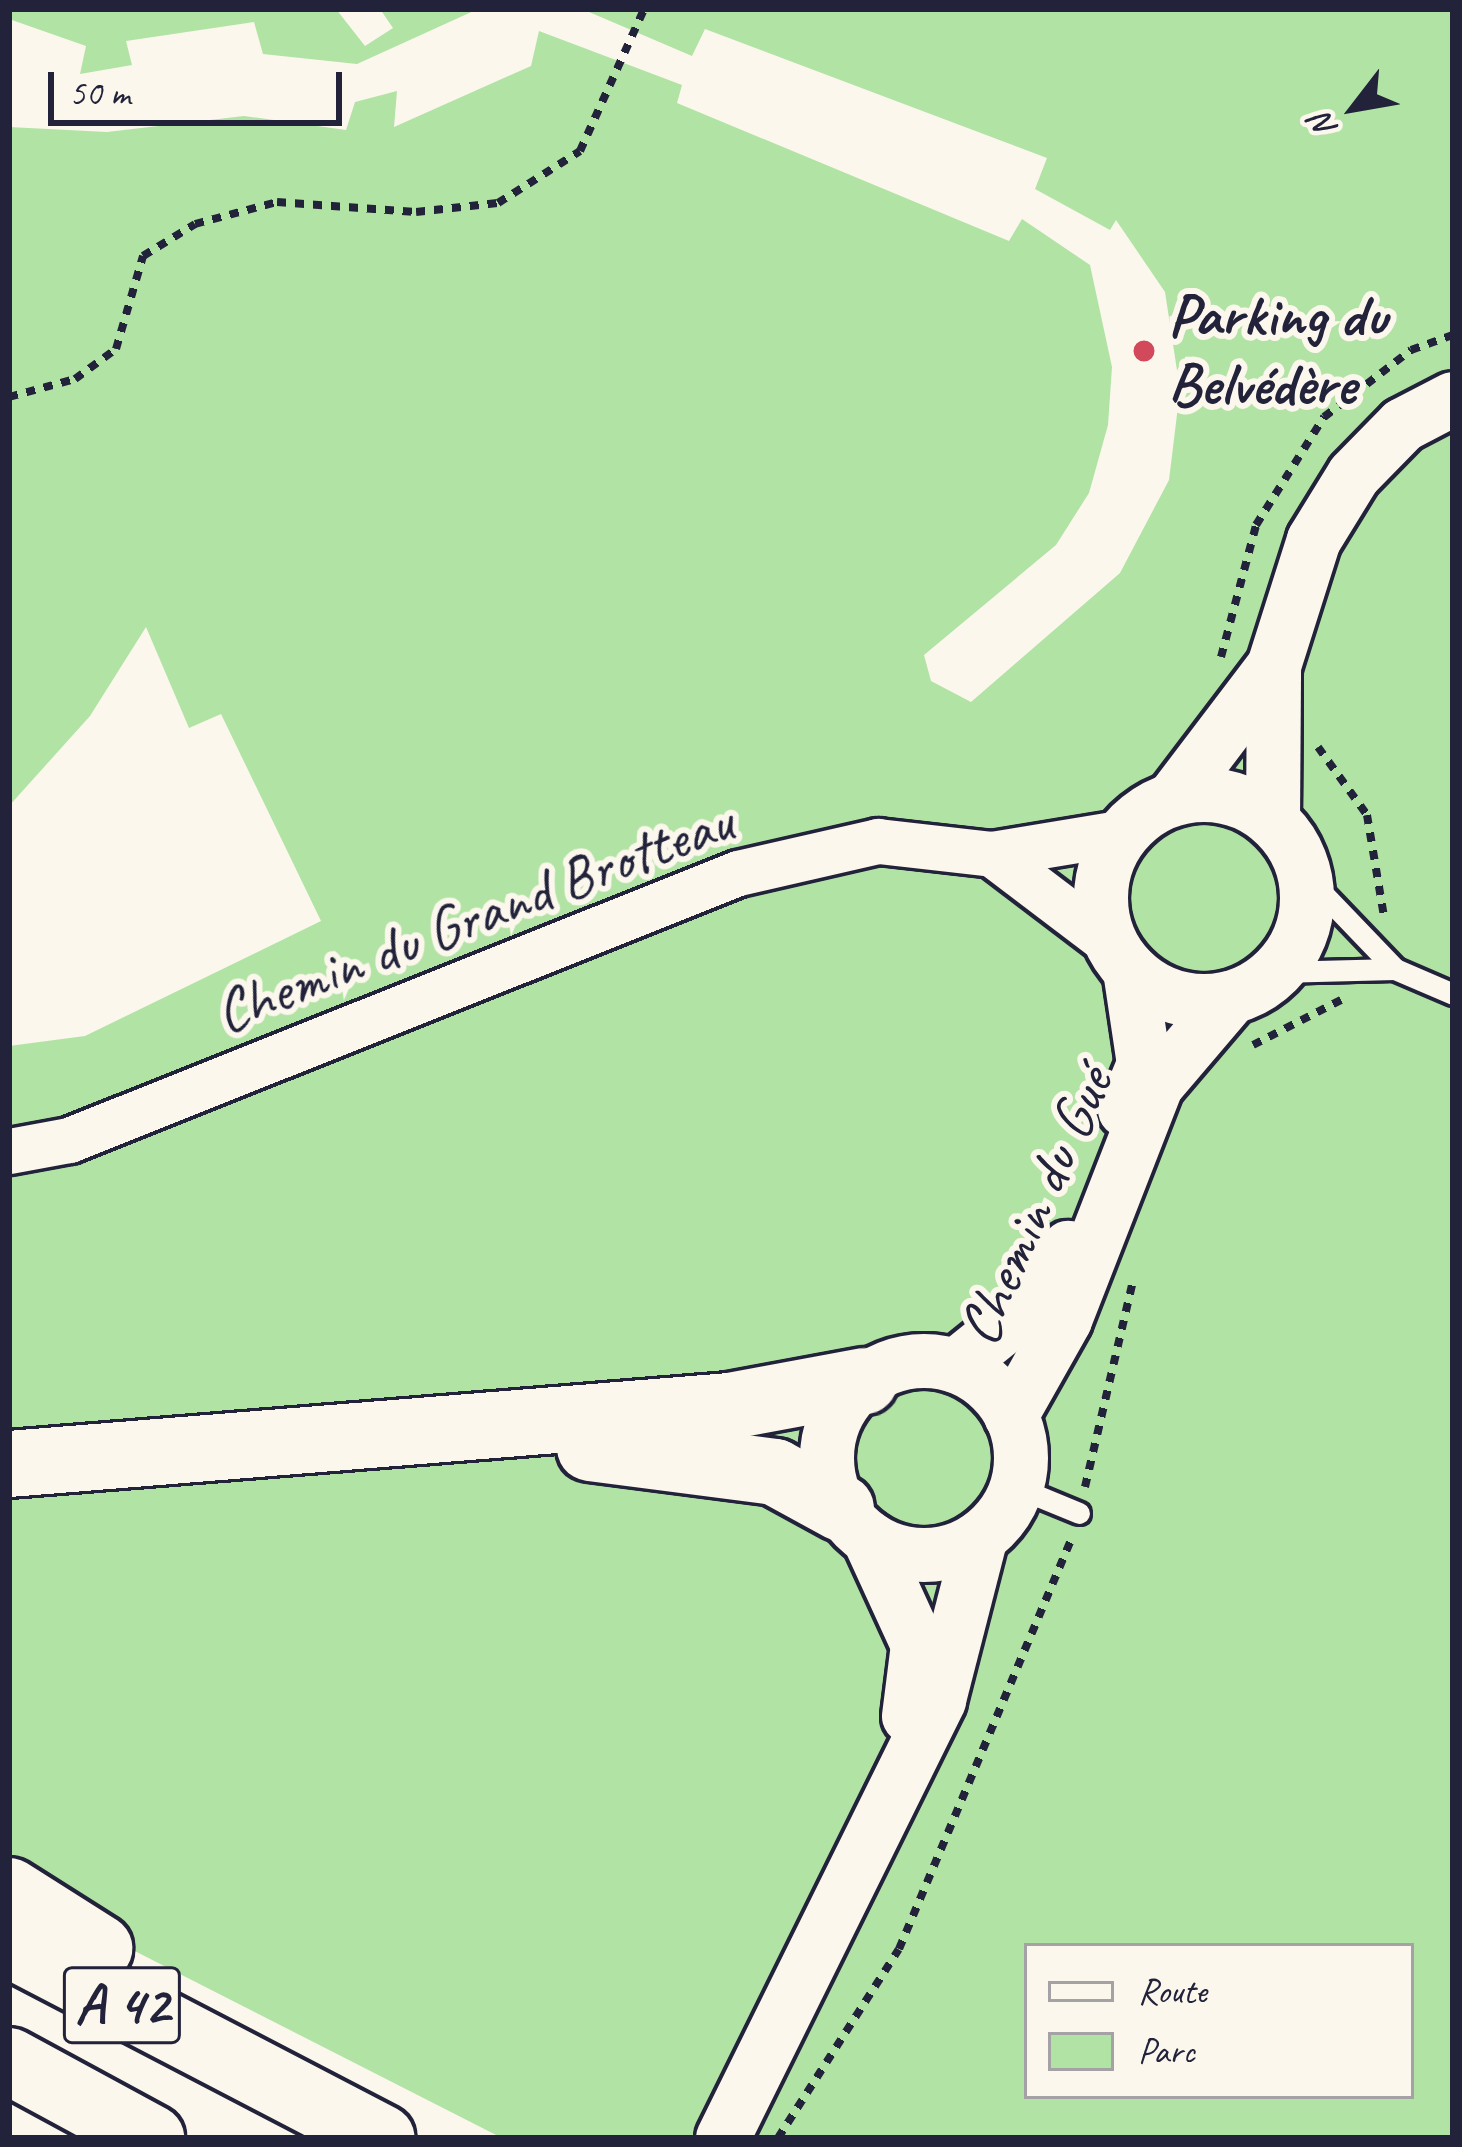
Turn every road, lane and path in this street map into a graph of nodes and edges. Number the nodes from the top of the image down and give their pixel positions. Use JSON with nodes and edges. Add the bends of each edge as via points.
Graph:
{"nodes":[{"id":1,"x":644,"y":9,"type":"edge"},
{"id":2,"x":9,"y":397,"type":"edge"},
{"id":3,"x":1453,"y":399,"type":"edge"},
{"id":4,"x":1274,"y":666,"type":"junction"},
{"id":5,"x":1173,"y":799,"type":"junction"},
{"id":6,"x":1274,"y":821,"type":"junction"},
{"id":7,"x":1125,"y":832,"type":"junction"},
{"id":8,"x":992,"y":854,"type":"junction"},
{"id":9,"x":1305,"y":875,"type":"junction"},
{"id":10,"x":1121,"y":958,"type":"junction"},
{"id":11,"x":1395,"y":969,"type":"junction"},
{"id":12,"x":1277,"y":972,"type":"junction"},
{"id":13,"x":1453,"y":994,"type":"edge"},
{"id":14,"x":1231,"y":998,"type":"junction"},
{"id":15,"x":9,"y":1151,"type":"edge"},
{"id":16,"x":956,"y":1366,"type":"junction"},
{"id":17,"x":865,"y":1381,"type":"junction"},
{"id":18,"x":1011,"y":1416,"type":"junction"},
{"id":19,"x":9,"y":1464,"type":"edge"},
{"id":20,"x":1016,"y":1487,"type":"junction"},
{"id":21,"x":9,"y":1509,"type":"edge"},
{"id":22,"x":1079,"y":1513,"type":"dead end"},
{"id":23,"x":855,"y":1523,"type":"junction"},
{"id":24,"x":980,"y":1537,"type":"junction"},
{"id":25,"x":901,"y":1778,"type":"junction"},
{"id":26,"x":9,"y":1891,"type":"edge"},
{"id":27,"x":9,"y":1944,"type":"edge"},
{"id":28,"x":9,"y":2061,"type":"edge"},
{"id":29,"x":235,"y":2066,"type":"junction"},
{"id":30,"x":151,"y":2138,"type":"edge"},
{"id":31,"x":382,"y":2138,"type":"edge"},
{"id":32,"x":723,"y":2138,"type":"edge"}],
"edges":[{"from":1,"to":2,"type":"path","via":[[580,151],[498,202],[416,212],[277,202],[195,224],[143,256],[116,349],[75,380]]},
{"from":3,"to":4,"type":"street","via":[[1403,425],[1354,475],[1314,540]]},
{"from":4,"to":5,"type":"street"},
{"from":4,"to":6,"type":"street"},
{"from":5,"to":6,"type":"street","via":[[1226,797]]},
{"from":5,"to":7,"type":"street"},
{"from":6,"to":9,"type":"street"},
{"from":7,"to":8,"type":"street","name":"Chemin du Grand Brotteau"},
{"from":7,"to":10,"type":"street","via":[[1101,886]]},
{"from":8,"to":10,"type":"street"},
{"from":8,"to":15,"type":"street","name":"Chemin du Grand Brotteau","via":[[878,841],[738,873],[69,1140]]},
{"from":9,"to":11,"type":"lane"},
{"from":9,"to":12,"type":"street","via":[[1307,910]]},
{"from":10,"to":14,"type":"street","via":[[1177,998]]},
{"from":10,"to":16,"type":"street","name":"Chemin du Gué","via":[[1144,1064],[1064,1257],[1029,1307]]},
{"from":11,"to":12,"type":"lane"},
{"from":11,"to":13,"type":"lane"},
{"from":12,"to":14,"type":"street"},
{"from":14,"to":18,"type":"street","name":"Chemin du Gué","via":[[1156,1086],[1065,1320]]},
{"from":16,"to":17,"type":"street","via":[[919,1361]]},
{"from":16,"to":18,"type":"street"},
{"from":17,"to":19,"type":"highway","via":[[730,1406]]},
{"from":17,"to":23,"type":"street","via":[[828,1439]]},
{"from":18,"to":20,"type":"street"},
{"from":20,"to":22,"type":"lane"},
{"from":20,"to":24,"type":"street"},
{"from":21,"to":23,"type":"highway","via":[[154,1479],[544,1447],[775,1472]]},
{"from":23,"to":24,"type":"street","via":[[925,1555]]},
{"from":23,"to":25,"type":"street","via":[[918,1645]]},
{"from":24,"to":25,"type":"street","via":[[939,1700]]},
{"from":25,"to":32,"type":"street"},
{"from":26,"to":29,"type":"highway","via":[[179,1991]]},
{"from":27,"to":29,"type":"highway","number":"A 42"},
{"from":28,"to":30,"type":"highway","number":"A 42"},
{"from":29,"to":31,"type":"highway","number":"A 42"}]}
